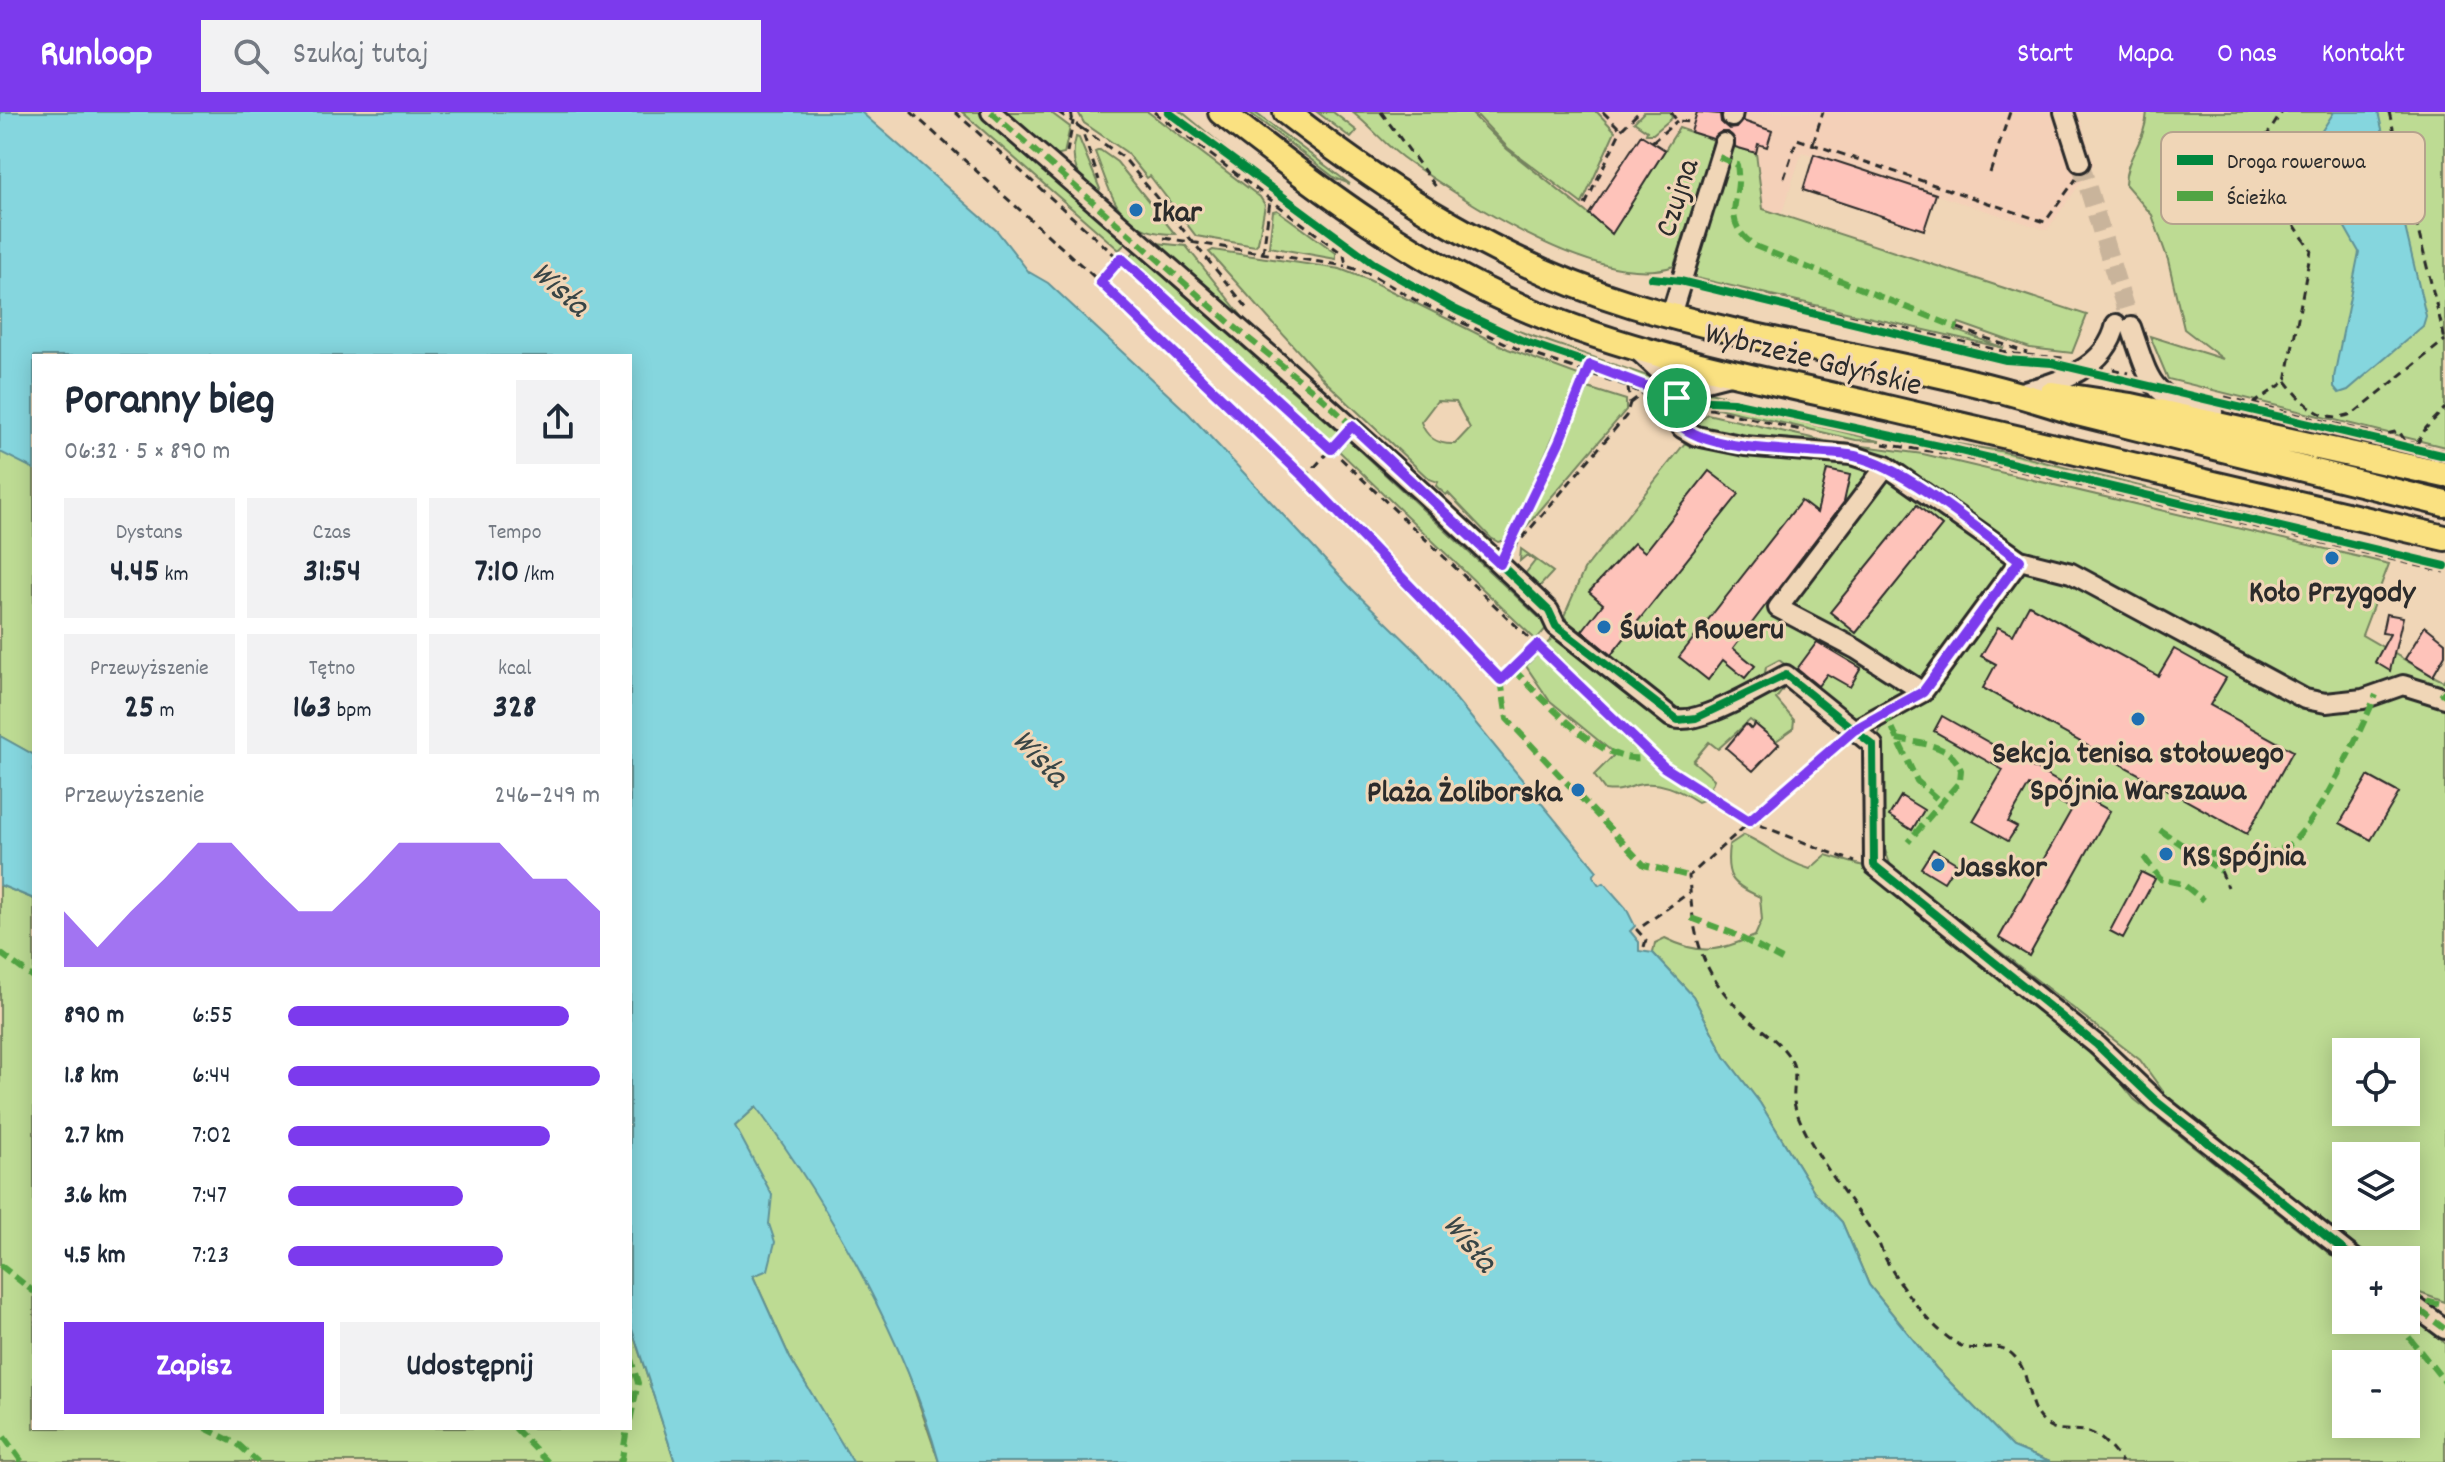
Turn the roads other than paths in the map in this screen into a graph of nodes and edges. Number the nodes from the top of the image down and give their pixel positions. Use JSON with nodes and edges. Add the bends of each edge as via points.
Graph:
{"nodes":[{"id":1,"x":991,"y":112,"type":"edge"},
{"id":2,"x":1221,"y":112,"type":"edge"},
{"id":3,"x":1286,"y":112,"type":"edge"},
{"id":4,"x":2064,"y":112,"type":"edge"},
{"id":5,"x":1724,"y":143,"type":"dead end"},
{"id":6,"x":2080,"y":167,"type":"tunnel mouth"},
{"id":7,"x":1671,"y":315,"type":"junction"},
{"id":8,"x":1632,"y":345,"type":"junction"},
{"id":9,"x":1739,"y":373,"type":"junction"},
{"id":10,"x":2017,"y":393,"type":"junction"},
{"id":11,"x":1677,"y":396,"type":"junction"},
{"id":12,"x":2298,"y":443,"type":"junction"},
{"id":13,"x":1886,"y":466,"type":"junction"},
{"id":14,"x":2445,"y":475,"type":"edge"},
{"id":15,"x":2445,"y":504,"type":"edge"},
{"id":16,"x":2445,"y":538,"type":"edge"},
{"id":17,"x":2020,"y":560,"type":"junction"},
{"id":18,"x":1923,"y":692,"type":"junction"},
{"id":19,"x":2445,"y":698,"type":"edge"},
{"id":20,"x":1854,"y":730,"type":"junction"},
{"id":21,"x":2338,"y":1246,"type":"edge"},
{"id":22,"x":2420,"y":1310,"type":"edge"},
{"id":23,"x":2445,"y":1329,"type":"edge"}],
"edges":[{"from":1,"to":20,"type":"street","via":[[1352,426],[1549,611],[1556,626],[1678,720],[1696,718],[1786,675]]},
{"from":2,"to":8,"type":"main road","name":"Wybrzeże Gdyńskie","via":[[1333,197],[1454,274],[1530,311]]},
{"from":3,"to":7,"type":"main road","name":"Wybrzeże Gdyńskie","via":[[1396,193],[1476,241],[1561,280]]},
{"from":4,"to":6,"type":"street"},
{"from":5,"to":7,"type":"street","name":"Czujna"},
{"from":7,"to":10,"type":"main road","name":"Wybrzeże Gdyńskie"},
{"from":8,"to":9,"type":"main road","name":"Wybrzeże Gdyńskie"},
{"from":8,"to":11,"type":"street","via":[[1661,371]]},
{"from":9,"to":11,"type":"street","via":[[1690,385]]},
{"from":9,"to":16,"type":"main road","name":"Wybrzeże Gdyńskie"},
{"from":10,"to":12,"type":"main road","via":[[2108,402]]},
{"from":10,"to":12,"type":"street","via":[[2081,370],[2106,351],[2124,325],[2154,387],[2179,404],[2229,416]]},
{"from":10,"to":15,"type":"main road","name":"Wybrzeże Gdyńskie","via":[[2158,434]]},
{"from":11,"to":13,"type":"street","via":[[1674,417],[1696,436],[1851,455]]},
{"from":12,"to":14,"type":"main road"},
{"from":13,"to":17,"type":"street"},
{"from":13,"to":18,"type":"street","via":[[1778,608]]},
{"from":17,"to":18,"type":"street"},
{"from":17,"to":19,"type":"street","via":[[2071,573],[2305,699],[2363,699],[2403,685]]},
{"from":18,"to":20,"type":"street"},
{"from":20,"to":21,"type":"street","via":[[1873,745],[1874,865]]},
{"from":22,"to":23,"type":"street"}]}
